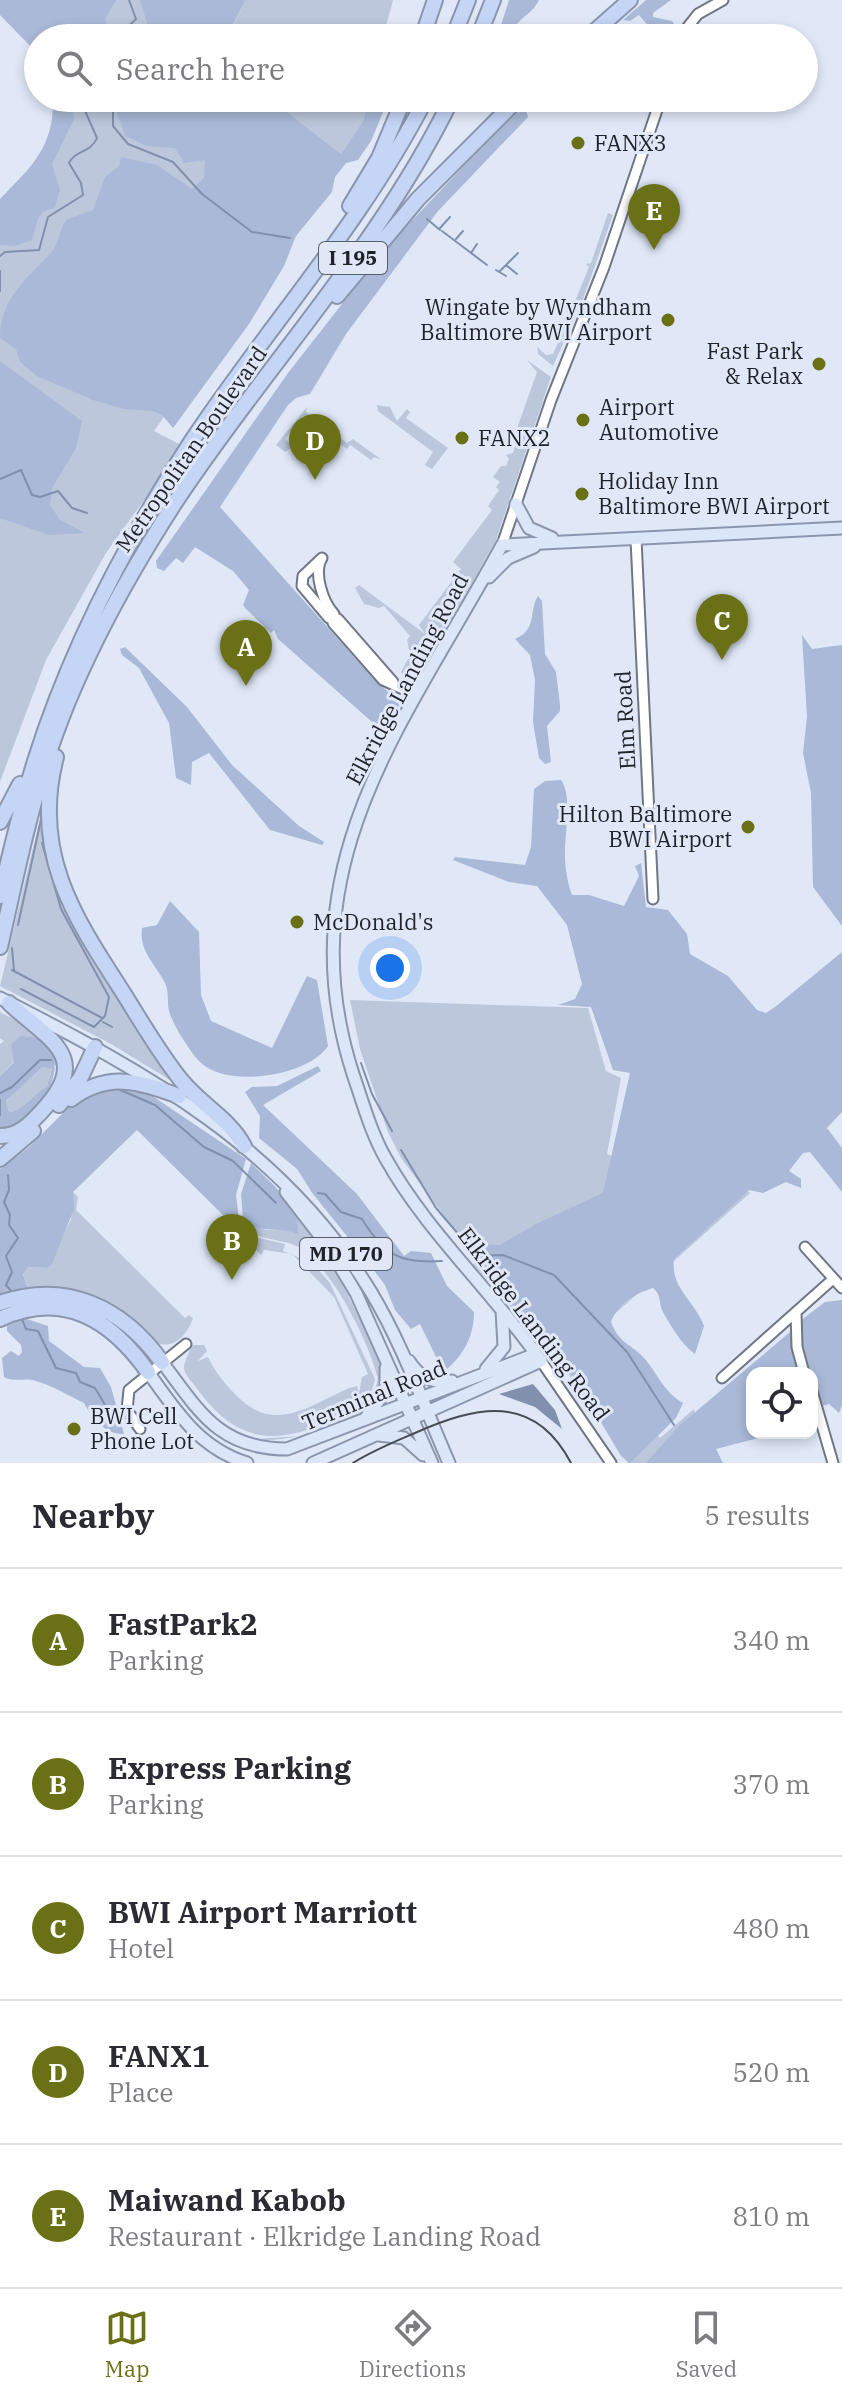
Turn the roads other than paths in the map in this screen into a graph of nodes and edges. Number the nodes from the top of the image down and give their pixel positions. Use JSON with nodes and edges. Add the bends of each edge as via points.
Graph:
{"nodes":[{"id":1,"x":432,"y":0,"type":"edge"},
{"id":2,"x":468,"y":0,"type":"edge"},
{"id":3,"x":493,"y":0,"type":"edge"},
{"id":4,"x":630,"y":0,"type":"edge"},
{"id":5,"x":723,"y":0,"type":"edge"},
{"id":6,"x":426,"y":24,"type":"edge"},
{"id":7,"x":459,"y":24,"type":"edge"},
{"id":8,"x":484,"y":24,"type":"edge"},
{"id":9,"x":603,"y":24,"type":"edge"},
{"id":10,"x":690,"y":24,"type":"edge"},
{"id":11,"x":398,"y":112,"type":"edge"},
{"id":12,"x":418,"y":112,"type":"edge"},
{"id":13,"x":444,"y":112,"type":"edge"},
{"id":14,"x":505,"y":112,"type":"edge"},
{"id":15,"x":656,"y":112,"type":"edge"},
{"id":16,"x":284,"y":311,"type":"junction"},
{"id":17,"x":242,"y":410,"type":"junction"},
{"id":18,"x":516,"y":504,"type":"junction"},
{"id":19,"x":842,"y":528,"type":"edge"},
{"id":20,"x":636,"y":539,"type":"junction"},
{"id":21,"x":554,"y":541,"type":"junction"},
{"id":22,"x":502,"y":545,"type":"junction"},
{"id":23,"x":480,"y":585,"type":"junction"},
{"id":24,"x":334,"y":619,"type":"junction"},
{"id":25,"x":416,"y":695,"type":"junction"},
{"id":26,"x":66,"y":707,"type":"junction"},
{"id":27,"x":46,"y":730,"type":"junction"},
{"id":28,"x":0,"y":822,"type":"edge"},
{"id":29,"x":0,"y":896,"type":"edge"},
{"id":30,"x":653,"y":899,"type":"dead end"},
{"id":31,"x":0,"y":947,"type":"edge"},
{"id":32,"x":4,"y":1001,"type":"edge"},
{"id":33,"x":95,"y":1047,"type":"junction"},
{"id":34,"x":179,"y":1096,"type":"junction"},
{"id":35,"x":55,"y":1111,"type":"junction"},
{"id":36,"x":0,"y":1136,"type":"edge"},
{"id":37,"x":244,"y":1146,"type":"junction"},
{"id":38,"x":0,"y":1159,"type":"edge"},
{"id":39,"x":279,"y":1181,"type":"junction"},
{"id":40,"x":805,"y":1247,"type":"dead end"},
{"id":41,"x":833,"y":1279,"type":"junction"},
{"id":42,"x":842,"y":1288,"type":"edge"},
{"id":43,"x":0,"y":1303,"type":"edge"},
{"id":44,"x":32,"y":1303,"type":"junction"},
{"id":45,"x":502,"y":1309,"type":"junction"},
{"id":46,"x":796,"y":1312,"type":"junction"},
{"id":47,"x":0,"y":1319,"type":"edge"},
{"id":48,"x":395,"y":1340,"type":"junction"},
{"id":49,"x":186,"y":1344,"type":"dead end"},
{"id":50,"x":385,"y":1355,"type":"junction"},
{"id":51,"x":539,"y":1357,"type":"junction"},
{"id":52,"x":162,"y":1362,"type":"junction"},
{"id":53,"x":802,"y":1367,"type":"edge"},
{"id":54,"x":148,"y":1372,"type":"junction"},
{"id":55,"x":479,"y":1374,"type":"junction"},
{"id":56,"x":722,"y":1378,"type":"dead end"},
{"id":57,"x":464,"y":1380,"type":"junction"},
{"id":58,"x":420,"y":1397,"type":"junction"},
{"id":59,"x":406,"y":1403,"type":"junction"},
{"id":60,"x":818,"y":1405,"type":"edge"},
{"id":61,"x":426,"y":1412,"type":"junction"},
{"id":62,"x":412,"y":1418,"type":"junction"},
{"id":63,"x":360,"y":1422,"type":"junction"},
{"id":64,"x":140,"y":1429,"type":"dead end"},
{"id":65,"x":371,"y":1437,"type":"junction"},
{"id":66,"x":270,"y":1449,"type":"junction"},
{"id":67,"x":247,"y":1463,"type":"edge"},
{"id":68,"x":269,"y":1463,"type":"edge"},
{"id":69,"x":313,"y":1463,"type":"edge"},
{"id":70,"x":430,"y":1463,"type":"edge"},
{"id":71,"x":449,"y":1463,"type":"edge"},
{"id":72,"x":611,"y":1463,"type":"edge"},
{"id":73,"x":833,"y":1463,"type":"edge"}],
"edges":[{"from":1,"to":6,"type":"highway"},
{"from":2,"to":7,"type":"highway"},
{"from":3,"to":8,"type":"highway"},
{"from":4,"to":9,"type":"highway"},
{"from":5,"to":10,"type":"street"},
{"from":11,"to":16,"type":"highway","via":[[368,177]]},
{"from":12,"to":16,"type":"highway","name":"Metropolitan Boulevard","number":"I 195","via":[[381,177]]},
{"from":13,"to":17,"type":"highway","name":"Metropolitan Boulevard","number":"I 195","via":[[386,212]]},
{"from":14,"to":17,"type":"highway","via":[[418,199]]},
{"from":15,"to":18,"type":"street","name":"Elkridge Landing Road"},
{"from":16,"to":27,"type":"highway","name":"Metropolitan Boulevard","number":"I 195","via":[[191,443],[135,537],[79,648]]},
{"from":17,"to":26,"type":"highway","name":"Metropolitan Boulevard","number":"I 195","via":[[149,545]]},
{"from":18,"to":21,"type":"main road","via":[[529,528]]},
{"from":18,"to":22,"type":"street","name":"Elkridge Landing Road"},
{"from":19,"to":20,"type":"main road"},
{"from":20,"to":21,"type":"main road"},
{"from":20,"to":30,"type":"street","name":"Elm Road"},
{"from":21,"to":22,"type":"main road"},
{"from":21,"to":23,"type":"main road","via":[[508,558]]},
{"from":22,"to":23,"type":"main road","name":"Elkridge Landing Road"},
{"from":23,"to":25,"type":"main road","name":"Elkridge Landing Road"},
{"from":24,"to":24,"type":"street","via":[[323,596],[318,567],[322,558],[303,576],[302,586]]},
{"from":24,"to":25,"type":"street","via":[[393,682]]},
{"from":25,"to":45,"type":"main road","name":"Elkridge Landing Road","via":[[378,766],[344,861],[332,926],[335,1008],[368,1120],[386,1159]]},
{"from":26,"to":31,"type":"highway","name":"Metropolitan Boulevard","number":"I 195","via":[[34,804]]},
{"from":26,"to":37,"type":"highway","via":[[49,813],[63,892],[78,924],[176,1073],[230,1124]]},
{"from":27,"to":28,"type":"highway"},
{"from":27,"to":29,"type":"highway","name":"Metropolitan Boulevard","number":"I 195"},
{"from":32,"to":33,"type":"main road","number":"MD 170"},
{"from":32,"to":36,"type":"highway","via":[[55,1042],[65,1072],[58,1093],[33,1120],[17,1133]]},
{"from":33,"to":34,"type":"main road","number":"MD 170"},
{"from":33,"to":35,"type":"highway","via":[[80,1079]]},
{"from":34,"to":35,"type":"highway","via":[[114,1079],[89,1087]]},
{"from":34,"to":37,"type":"main road","number":"MD 170"},
{"from":35,"to":38,"type":"highway"},
{"from":37,"to":39,"type":"main road","number":"MD 170"},
{"from":39,"to":48,"type":"main road","number":"MD 170","via":[[344,1251]]},
{"from":39,"to":50,"type":"main road","number":"MD 170","via":[[345,1273]]},
{"from":40,"to":41,"type":"street"},
{"from":41,"to":42,"type":"street"},
{"from":41,"to":46,"type":"street"},
{"from":43,"to":44,"type":"highway"},
{"from":44,"to":47,"type":"highway"},
{"from":44,"to":52,"type":"highway","via":[[68,1296],[102,1306],[132,1326]]},
{"from":44,"to":54,"type":"highway","via":[[96,1319],[121,1337]]},
{"from":45,"to":51,"type":"main road","name":"Elkridge Landing Road"},
{"from":45,"to":55,"type":"main road","via":[[503,1349]]},
{"from":46,"to":53,"type":"street"},
{"from":46,"to":56,"type":"street"},
{"from":48,"to":57,"type":"main road","via":[[423,1377]]},
{"from":48,"to":58,"type":"main road","number":"MD 170"},
{"from":49,"to":52,"type":"street"},
{"from":50,"to":59,"type":"main road","number":"MD 170"},
{"from":50,"to":63,"type":"main road","via":[[386,1391]]},
{"from":51,"to":55,"type":"main road","name":"Terminal Road"},
{"from":51,"to":61,"type":"main road","name":"Terminal Road"},
{"from":51,"to":72,"type":"street","name":"Elkridge Landing Road"},
{"from":52,"to":54,"type":"street"},
{"from":52,"to":66,"type":"main road","name":"Terminal Road","via":[[217,1429]]},
{"from":54,"to":64,"type":"street","via":[[132,1385],[126,1399],[128,1413]]},
{"from":54,"to":67,"type":"main road","via":[[199,1438]]},
{"from":55,"to":57,"type":"main road","name":"Terminal Road"},
{"from":57,"to":58,"type":"main road","name":"Terminal Road"},
{"from":58,"to":59,"type":"main road","name":"Terminal Road"},
{"from":58,"to":61,"type":"main road","number":"MD 170"},
{"from":59,"to":62,"type":"main road","number":"MD 170"},
{"from":59,"to":63,"type":"main road","name":"Terminal Road"},
{"from":60,"to":73,"type":"street"},
{"from":61,"to":62,"type":"main road","name":"Terminal Road"},
{"from":61,"to":71,"type":"main road","number":"MD 170"},
{"from":62,"to":65,"type":"main road","name":"Terminal Road"},
{"from":62,"to":70,"type":"main road","number":"MD 170"},
{"from":63,"to":66,"type":"main road","name":"Terminal Road","via":[[299,1447]]},
{"from":65,"to":69,"type":"main road","name":"Terminal Road"},
{"from":65,"to":70,"type":"main road","via":[[404,1438]]},
{"from":66,"to":68,"type":"main road"}]}
